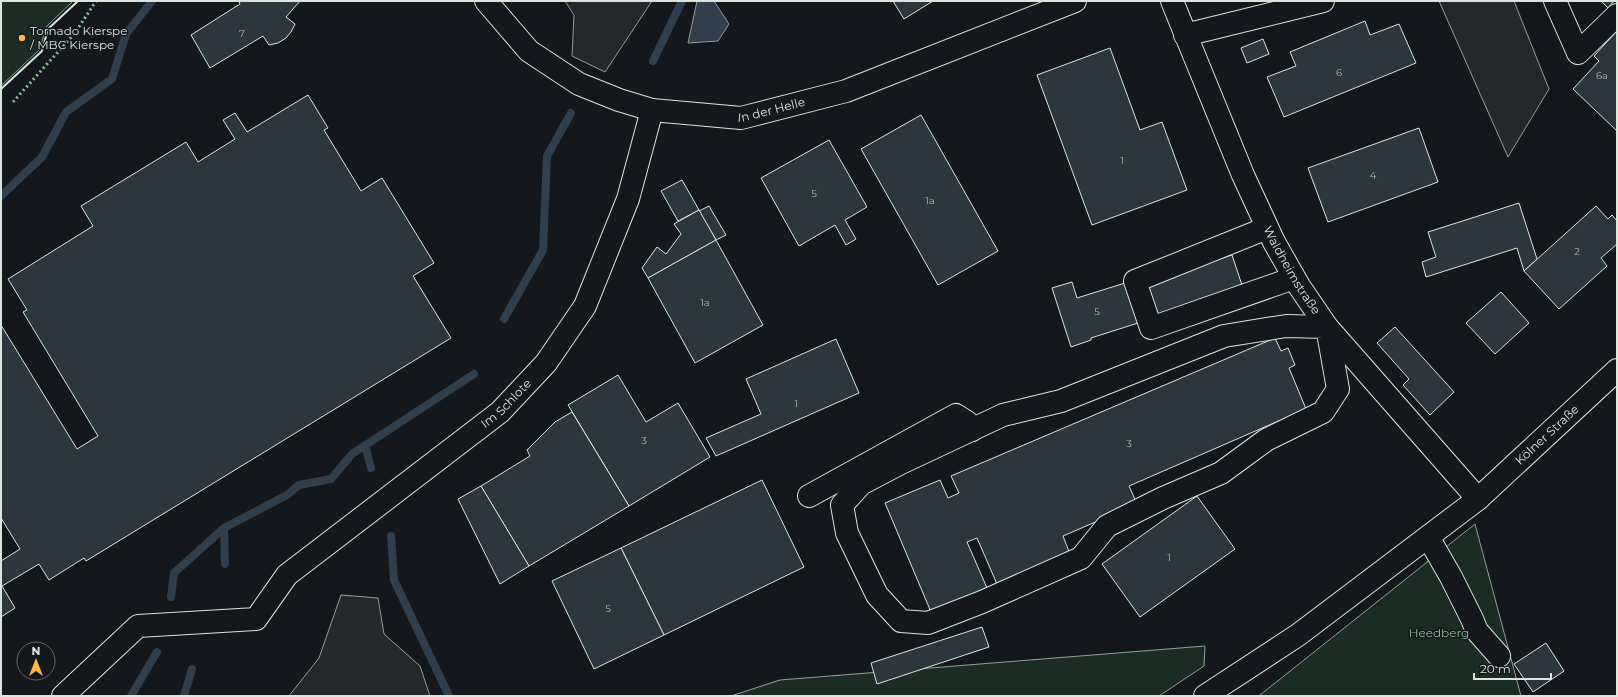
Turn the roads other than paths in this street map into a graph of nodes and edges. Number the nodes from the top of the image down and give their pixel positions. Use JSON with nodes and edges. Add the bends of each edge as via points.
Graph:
{"nodes":[{"id":1,"x":486,"y":1,"type":"edge"},
{"id":2,"x":1075,"y":1,"type":"edge"},
{"id":3,"x":1172,"y":1,"type":"edge"},
{"id":4,"x":1323,"y":1,"type":"edge"},
{"id":5,"x":1555,"y":1,"type":"edge"},
{"id":6,"x":1617,"y":15,"type":"edge"},
{"id":7,"x":1185,"y":35,"type":"junction"},
{"id":8,"x":652,"y":110,"type":"junction"},
{"id":9,"x":1268,"y":228,"type":"junction"},
{"id":10,"x":1294,"y":278,"type":"junction"},
{"id":11,"x":1326,"y":327,"type":"junction"},
{"id":12,"x":1617,"y":370,"type":"edge"},
{"id":13,"x":972,"y":430,"type":"junction"},
{"id":14,"x":809,"y":496,"type":"dead end"},
{"id":15,"x":1478,"y":499,"type":"junction"},
{"id":16,"x":1428,"y":537,"type":"junction"},
{"id":17,"x":1499,"y":656,"type":"dead end"},
{"id":18,"x":63,"y":696,"type":"edge"},
{"id":19,"x":1205,"y":696,"type":"edge"}],
"edges":[{"from":1,"to":8,"type":"street","name":"In der Helle","via":[[529,51],[553,68],[579,84]]},
{"from":2,"to":8,"type":"street","name":"In der Helle","via":[[846,91],[740,118]]},
{"from":3,"to":7,"type":"street","name":"Waldheimstraße"},
{"from":4,"to":7,"type":"street"},
{"from":5,"to":6,"type":"street","via":[[1578,53]]},
{"from":7,"to":9,"type":"street","name":"Waldheimstraße","via":[[1243,175]]},
{"from":8,"to":18,"type":"street","name":"Im Schlote","via":[[628,199],[585,306],[546,363],[500,412],[287,575],[256,619],[138,626]]},
{"from":9,"to":10,"type":"street","name":"Waldheimstraße"},
{"from":9,"to":10,"type":"street","via":[[1135,281],[1151,328]]},
{"from":10,"to":11,"type":"street","name":"Waldheimstraße"},
{"from":11,"to":13,"type":"street","via":[[1286,326],[1224,336],[1061,401],[1003,415]]},
{"from":11,"to":13,"type":"street","via":[[1338,389],[1323,412],[1266,440],[1221,473],[1107,526],[1081,558],[928,623],[901,621],[877,595],[847,533],[842,505],[861,484]]},
{"from":11,"to":15,"type":"street","name":"Waldheimstraße"},
{"from":12,"to":15,"type":"street","name":"Kölner Straße"},
{"from":13,"to":14,"type":"street","via":[[967,422],[956,415]]},
{"from":15,"to":16,"type":"street","name":"Kölner Straße"},
{"from":16,"to":17,"type":"street","via":[[1455,584],[1477,632]]},
{"from":16,"to":19,"type":"street","name":"Kölner Straße","via":[[1298,634]]}]}
